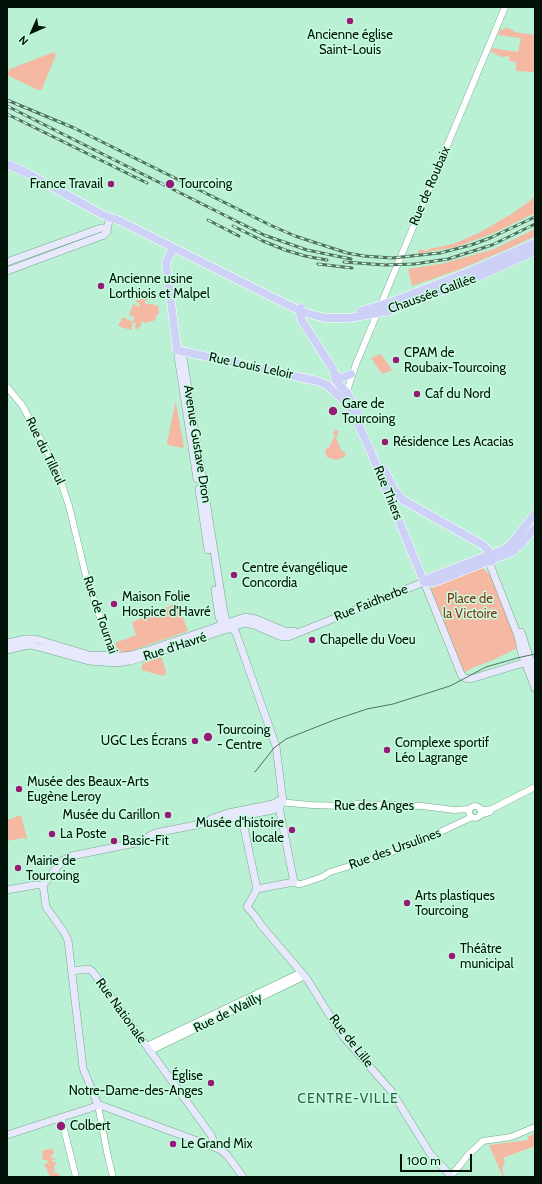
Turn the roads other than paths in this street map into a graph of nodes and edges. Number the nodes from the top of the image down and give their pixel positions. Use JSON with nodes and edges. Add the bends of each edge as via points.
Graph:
{"nodes":[{"id":1,"x":505,"y":7,"type":"edge"},
{"id":2,"x":7,"y":164,"type":"edge"},
{"id":3,"x":111,"y":218,"type":"junction"},
{"id":4,"x":107,"y":228,"type":"junction"},
{"id":5,"x":535,"y":242,"type":"edge"},
{"id":6,"x":173,"y":248,"type":"junction"},
{"id":7,"x":535,"y":251,"type":"edge"},
{"id":8,"x":7,"y":262,"type":"edge"},
{"id":9,"x":7,"y":271,"type":"edge"},
{"id":10,"x":301,"y":309,"type":"junction"},
{"id":11,"x":379,"y":309,"type":"junction"},
{"id":12,"x":179,"y":350,"type":"junction"},
{"id":13,"x":356,"y":364,"type":"junction"},
{"id":14,"x":334,"y":373,"type":"junction"},
{"id":15,"x":351,"y":374,"type":"junction"},
{"id":16,"x":7,"y":387,"type":"edge"},
{"id":17,"x":345,"y":397,"type":"junction"},
{"id":18,"x":393,"y":495,"type":"junction"},
{"id":19,"x":534,"y":517,"type":"edge"},
{"id":20,"x":535,"y":528,"type":"edge"},
{"id":21,"x":490,"y":558,"type":"junction"},
{"id":22,"x":84,"y":568,"type":"joint"},
{"id":23,"x":427,"y":585,"type":"junction"},
{"id":24,"x":228,"y":626,"type":"junction"},
{"id":25,"x":7,"y":644,"type":"edge"},
{"id":26,"x":7,"y":650,"type":"edge"},
{"id":27,"x":115,"y":660,"type":"junction"},
{"id":28,"x":531,"y":661,"type":"edge"},
{"id":29,"x":535,"y":674,"type":"edge"},
{"id":30,"x":535,"y":688,"type":"edge"},
{"id":31,"x":535,"y":787,"type":"edge"},
{"id":32,"x":535,"y":791,"type":"edge"},
{"id":33,"x":280,"y":804,"type":"junction"},
{"id":34,"x":470,"y":809,"type":"junction"},
{"id":35,"x":480,"y":812,"type":"junction"},
{"id":36,"x":242,"y":813,"type":"junction"},
{"id":37,"x":472,"y":817,"type":"junction"},
{"id":38,"x":294,"y":882,"type":"junction"},
{"id":39,"x":43,"y":885,"type":"junction"},
{"id":40,"x":257,"y":889,"type":"junction"},
{"id":41,"x":7,"y":890,"type":"edge"},
{"id":42,"x":71,"y":971,"type":"junction"},
{"id":43,"x":303,"y":974,"type":"junction"},
{"id":44,"x":149,"y":1048,"type":"junction"},
{"id":45,"x":98,"y":1104,"type":"junction"},
{"id":46,"x":62,"y":1117,"type":"junction"},
{"id":47,"x":535,"y":1127,"type":"edge"},
{"id":48,"x":7,"y":1135,"type":"edge"},
{"id":49,"x":212,"y":1146,"type":"junction"},
{"id":50,"x":449,"y":1176,"type":"edge"},
{"id":51,"x":76,"y":1177,"type":"edge"},
{"id":52,"x":113,"y":1177,"type":"edge"},
{"id":53,"x":243,"y":1177,"type":"edge"}],
"edges":[{"from":1,"to":11,"type":"street","name":"Rue de Roubaix"},
{"from":2,"to":3,"type":"main road","name":"Chaussée Galilée","via":[[86,200]]},
{"from":3,"to":4,"type":"main road"},
{"from":3,"to":6,"type":"main road","name":"Chaussée Galilée"},
{"from":4,"to":8,"type":"main road"},
{"from":4,"to":9,"type":"main road","via":[[106,234],[102,236]]},
{"from":5,"to":11,"type":"main road","name":"Chaussée Galilée","via":[[471,272]]},
{"from":6,"to":10,"type":"main road","name":"Chaussée Galilée","via":[[277,300]]},
{"from":6,"to":12,"type":"main road","name":"Avenue Gustave Dron","via":[[166,263]]},
{"from":7,"to":11,"type":"main road","name":"Chaussée Galilée","via":[[473,279],[390,311]]},
{"from":10,"to":11,"type":"main road","name":"Chaussée Galilée","via":[[322,317],[337,319],[353,318]]},
{"from":10,"to":14,"type":"main road","name":"Rue Thiers","via":[[301,319]]},
{"from":11,"to":13,"type":"street","name":"Rue de Roubaix"},
{"from":12,"to":17,"type":"main road","name":"Rue Louis Leloir","via":[[314,380]]},
{"from":12,"to":24,"type":"main road","name":"Avenue Gustave Dron","via":[[218,614]]},
{"from":13,"to":15,"type":"street","name":"Rue de Roubaix"},
{"from":13,"to":17,"type":"street","name":"Rue de Roubaix"},
{"from":14,"to":15,"type":"main road","via":[[341,378]]},
{"from":14,"to":17,"type":"main road","name":"Rue Thiers"},
{"from":15,"to":17,"type":"street","name":"Rue de Roubaix"},
{"from":16,"to":22,"type":"street","name":"Rue du Tilleul","via":[[22,405],[57,470],[68,502]]},
{"from":17,"to":18,"type":"main road","name":"Rue Thiers"},
{"from":18,"to":21,"type":"main road","via":[[483,546]]},
{"from":18,"to":23,"type":"main road","name":"Rue Thiers"},
{"from":19,"to":21,"type":"main road","via":[[508,546]]},
{"from":20,"to":21,"type":"main road","via":[[516,550]]},
{"from":21,"to":23,"type":"main road"},
{"from":21,"to":23,"type":"main road","via":[[429,578]]},
{"from":21,"to":28,"type":"main road"},
{"from":22,"to":27,"type":"street","name":"Rue de Tournai"},
{"from":23,"to":24,"type":"main road","name":"Rue Faidherbe","via":[[319,624],[288,632],[248,617]]},
{"from":23,"to":28,"type":"main road","via":[[463,677],[474,678]]},
{"from":24,"to":27,"type":"main road","name":"Rue d'Havré","via":[[130,662]]},
{"from":24,"to":33,"type":"main road","name":"Avenue Gustave Dron","via":[[247,676],[257,691],[276,746],[283,794]]},
{"from":25,"to":27,"type":"main road","via":[[36,639]]},
{"from":26,"to":27,"type":"main road","via":[[32,645],[89,661]]},
{"from":28,"to":29,"type":"main road"},
{"from":28,"to":30,"type":"main road"},
{"from":31,"to":35,"type":"street","via":[[492,809]]},
{"from":32,"to":35,"type":"street","via":[[499,809]]},
{"from":33,"to":34,"type":"street","name":"Rue des Anges","via":[[358,804]]},
{"from":33,"to":36,"type":"main road"},
{"from":33,"to":38,"type":"main road","name":"Avenue Gustave Dron"},
{"from":34,"to":35,"type":"street","via":[[474,806]]},
{"from":34,"to":37,"type":"street"},
{"from":35,"to":37,"type":"street","via":[[476,818]]},
{"from":36,"to":39,"type":"main road","via":[[224,814],[196,825],[153,834],[138,842],[71,856],[62,861]]},
{"from":36,"to":40,"type":"main road"},
{"from":37,"to":38,"type":"street","name":"Rue des Ursulines","via":[[380,858],[330,872],[300,884]]},
{"from":38,"to":40,"type":"main road"},
{"from":39,"to":41,"type":"main road"},
{"from":39,"to":42,"type":"main road","via":[[46,907],[68,942]]},
{"from":40,"to":43,"type":"main road","name":"Rue de Lille","via":[[247,907]]},
{"from":42,"to":44,"type":"main road","name":"Rue Nationale","via":[[91,970]]},
{"from":42,"to":45,"type":"main road","via":[[82,1068]]},
{"from":43,"to":44,"type":"street","name":"Rue de Wailly"},
{"from":43,"to":50,"type":"main road","name":"Rue de Lille","via":[[342,1035],[392,1092],[431,1155]]},
{"from":44,"to":49,"type":"main road","name":"Rue Nationale","via":[[212,1136]]},
{"from":45,"to":46,"type":"main road"},
{"from":45,"to":49,"type":"main road"},
{"from":45,"to":52,"type":"street"},
{"from":46,"to":48,"type":"main road"},
{"from":46,"to":51,"type":"street"},
{"from":47,"to":50,"type":"street","via":[[511,1137],[483,1142]]},
{"from":49,"to":53,"type":"main road","via":[[227,1155]]}]}
